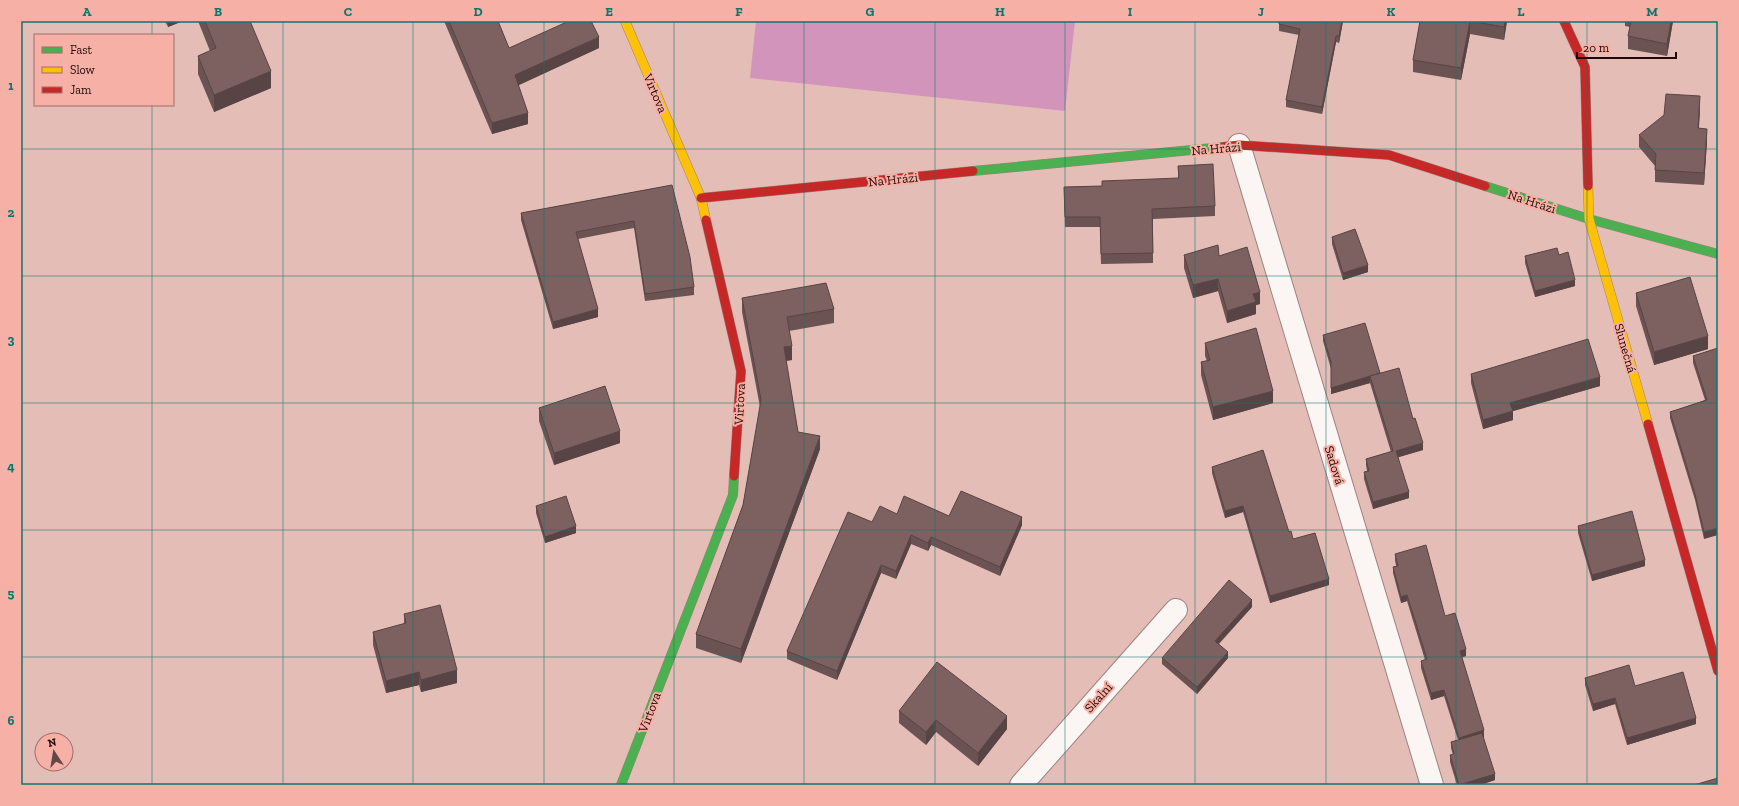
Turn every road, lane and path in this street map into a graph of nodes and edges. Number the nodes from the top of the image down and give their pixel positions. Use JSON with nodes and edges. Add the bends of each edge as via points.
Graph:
{"nodes":[{"id":1,"x":625,"y":21,"type":"edge"},
{"id":2,"x":1564,"y":21,"type":"edge"},
{"id":3,"x":1240,"y":145,"type":"junction"},
{"id":4,"x":700,"y":198,"type":"junction"},
{"id":5,"x":1589,"y":220,"type":"junction"},
{"id":6,"x":1718,"y":254,"type":"edge"},
{"id":7,"x":1176,"y":610,"type":"dead end"},
{"id":8,"x":1718,"y":671,"type":"edge"},
{"id":9,"x":621,"y":785,"type":"edge"},
{"id":10,"x":1021,"y":785,"type":"edge"},
{"id":11,"x":1432,"y":785,"type":"edge"}],
"edges":[{"from":1,"to":4,"type":"street","name":"Virtova"},
{"from":2,"to":5,"type":"street","name":"Slunečná","via":[[1585,67]]},
{"from":3,"to":4,"type":"street","name":"Na Hrázi"},
{"from":3,"to":5,"type":"street","name":"Na Hrázi","via":[[1389,155]]},
{"from":3,"to":11,"type":"street","name":"Sadová"},
{"from":4,"to":9,"type":"street","name":"Virtova","via":[[741,371],[734,495]]},
{"from":5,"to":6,"type":"street","name":"Na Hrázi"},
{"from":5,"to":8,"type":"street","name":"Slunečná"},
{"from":7,"to":10,"type":"street","name":"Skalní"}]}
